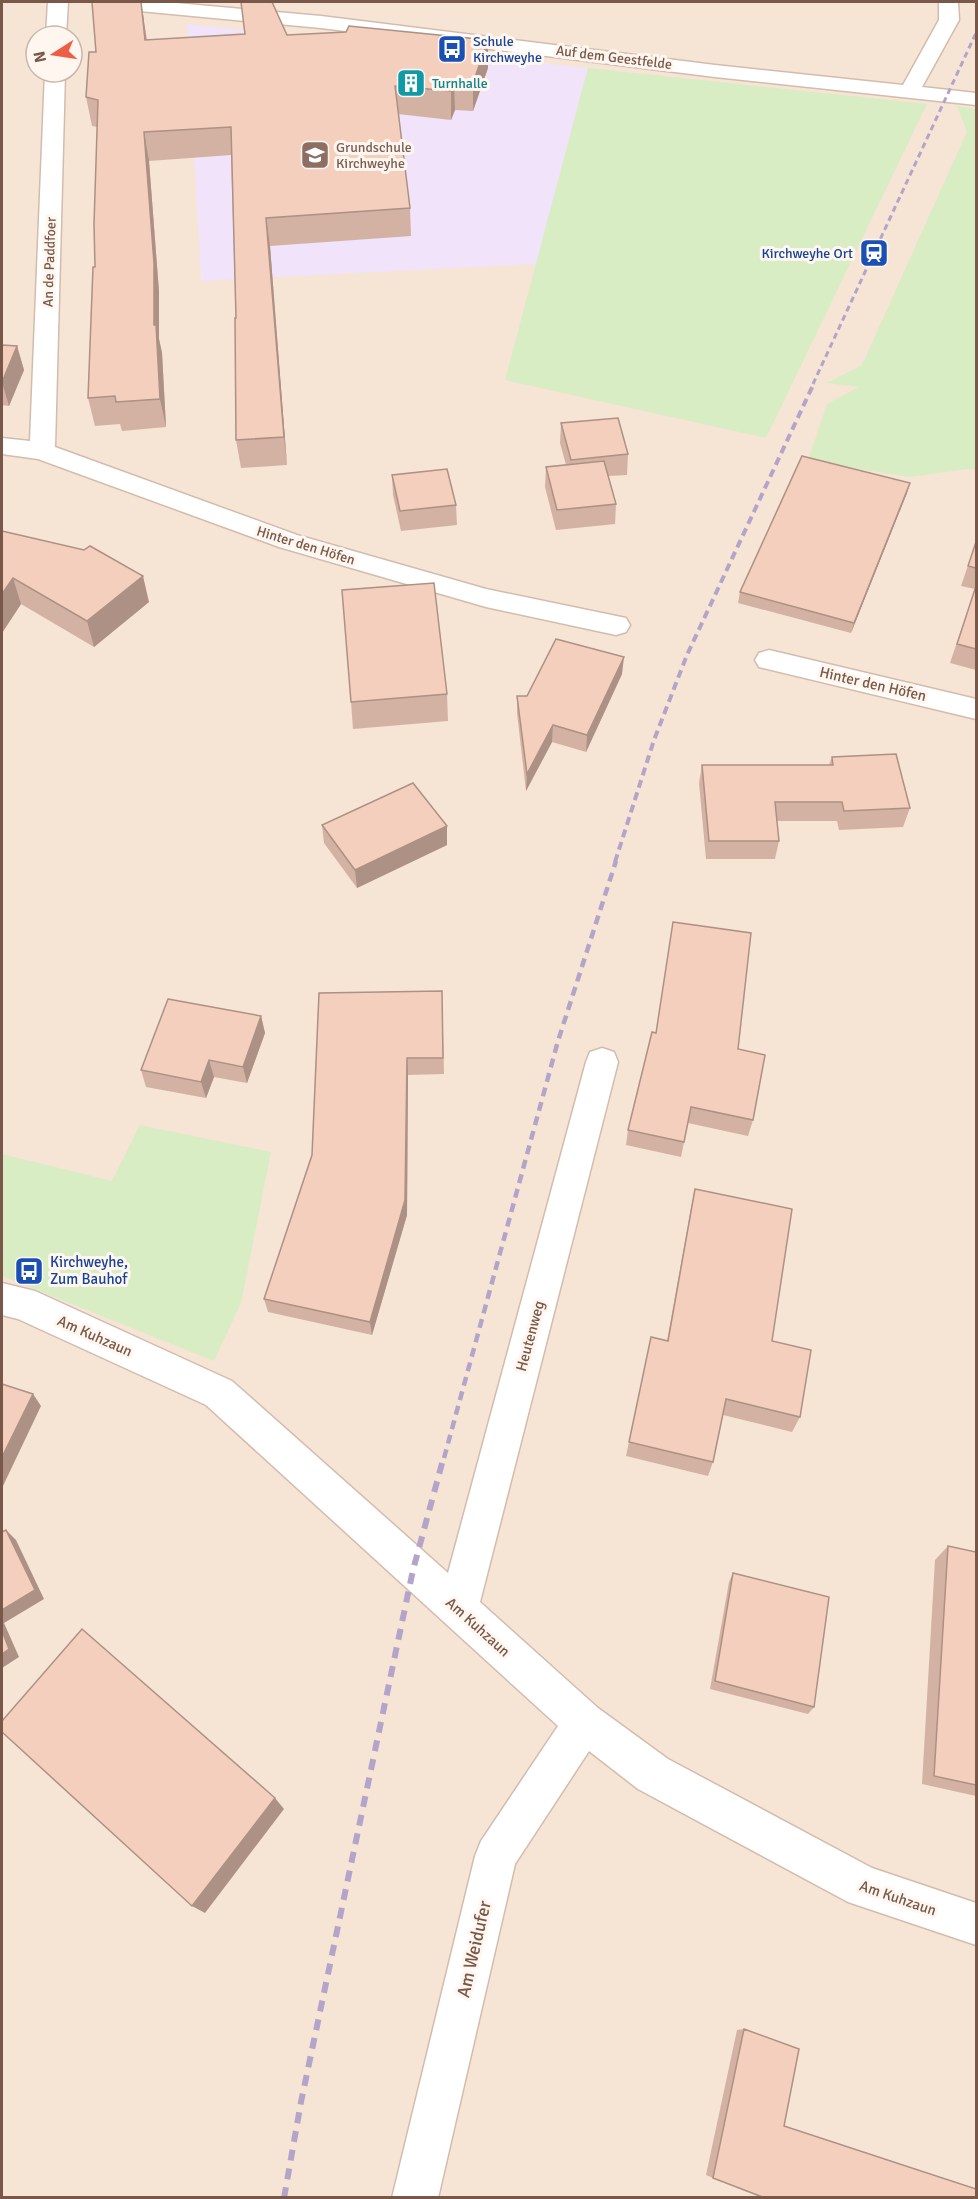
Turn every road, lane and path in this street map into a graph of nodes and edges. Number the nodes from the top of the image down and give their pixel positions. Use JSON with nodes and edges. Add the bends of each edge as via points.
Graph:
{"nodes":[{"id":1,"x":58,"y":2,"type":"edge"},
{"id":2,"x":108,"y":2,"type":"edge"},
{"id":3,"x":319,"y":2,"type":"edge"},
{"id":4,"x":949,"y":2,"type":"edge"},
{"id":5,"x":321,"y":22,"type":"junction"},
{"id":6,"x":57,"y":24,"type":"edge"},
{"id":7,"x":55,"y":84,"type":"edge"},
{"id":8,"x":910,"y":90,"type":"junction"},
{"id":9,"x":976,"y":99,"type":"edge"},
{"id":10,"x":2,"y":446,"type":"edge"},
{"id":11,"x":42,"y":451,"type":"junction"},
{"id":12,"x":616,"y":625,"type":"dead end"},
{"id":13,"x":769,"y":660,"type":"dead end"},
{"id":14,"x":976,"y":709,"type":"edge"},
{"id":15,"x":602,"y":1062,"type":"dead end"},
{"id":16,"x":2,"y":1299,"type":"edge"},
{"id":17,"x":458,"y":1610,"type":"junction"},
{"id":18,"x":584,"y":1722,"type":"junction"},
{"id":19,"x":976,"y":1924,"type":"edge"},
{"id":20,"x":415,"y":2198,"type":"edge"}],
"edges":[{"from":1,"to":6,"type":"street"},
{"from":2,"to":5,"type":"street","name":"Auf dem Geestfelde"},
{"from":3,"to":5,"type":"street"},
{"from":4,"to":8,"type":"street","via":[[949,20]]},
{"from":5,"to":8,"type":"street","name":"Auf dem Geestfelde","via":[[715,71]]},
{"from":7,"to":11,"type":"street","name":"An de Paddfoer"},
{"from":8,"to":9,"type":"street","name":"Auf dem Geestfelde"},
{"from":10,"to":11,"type":"street","name":"Hinter den Höfen"},
{"from":11,"to":12,"type":"street","name":"Hinter den Höfen","via":[[288,541],[486,598]]},
{"from":13,"to":14,"type":"street","name":"Hinter den Höfen"},
{"from":15,"to":17,"type":"street","name":"Heutenweg"},
{"from":16,"to":17,"type":"street","name":"Am Kuhzaun","via":[[22,1303],[219,1393]]},
{"from":17,"to":18,"type":"street","name":"Am Kuhzaun"},
{"from":18,"to":19,"type":"street","name":"Am Kuhzaun","via":[[652,1774],[863,1887]]},
{"from":18,"to":20,"type":"street","name":"Am Weidufer","via":[[496,1856]]}]}
